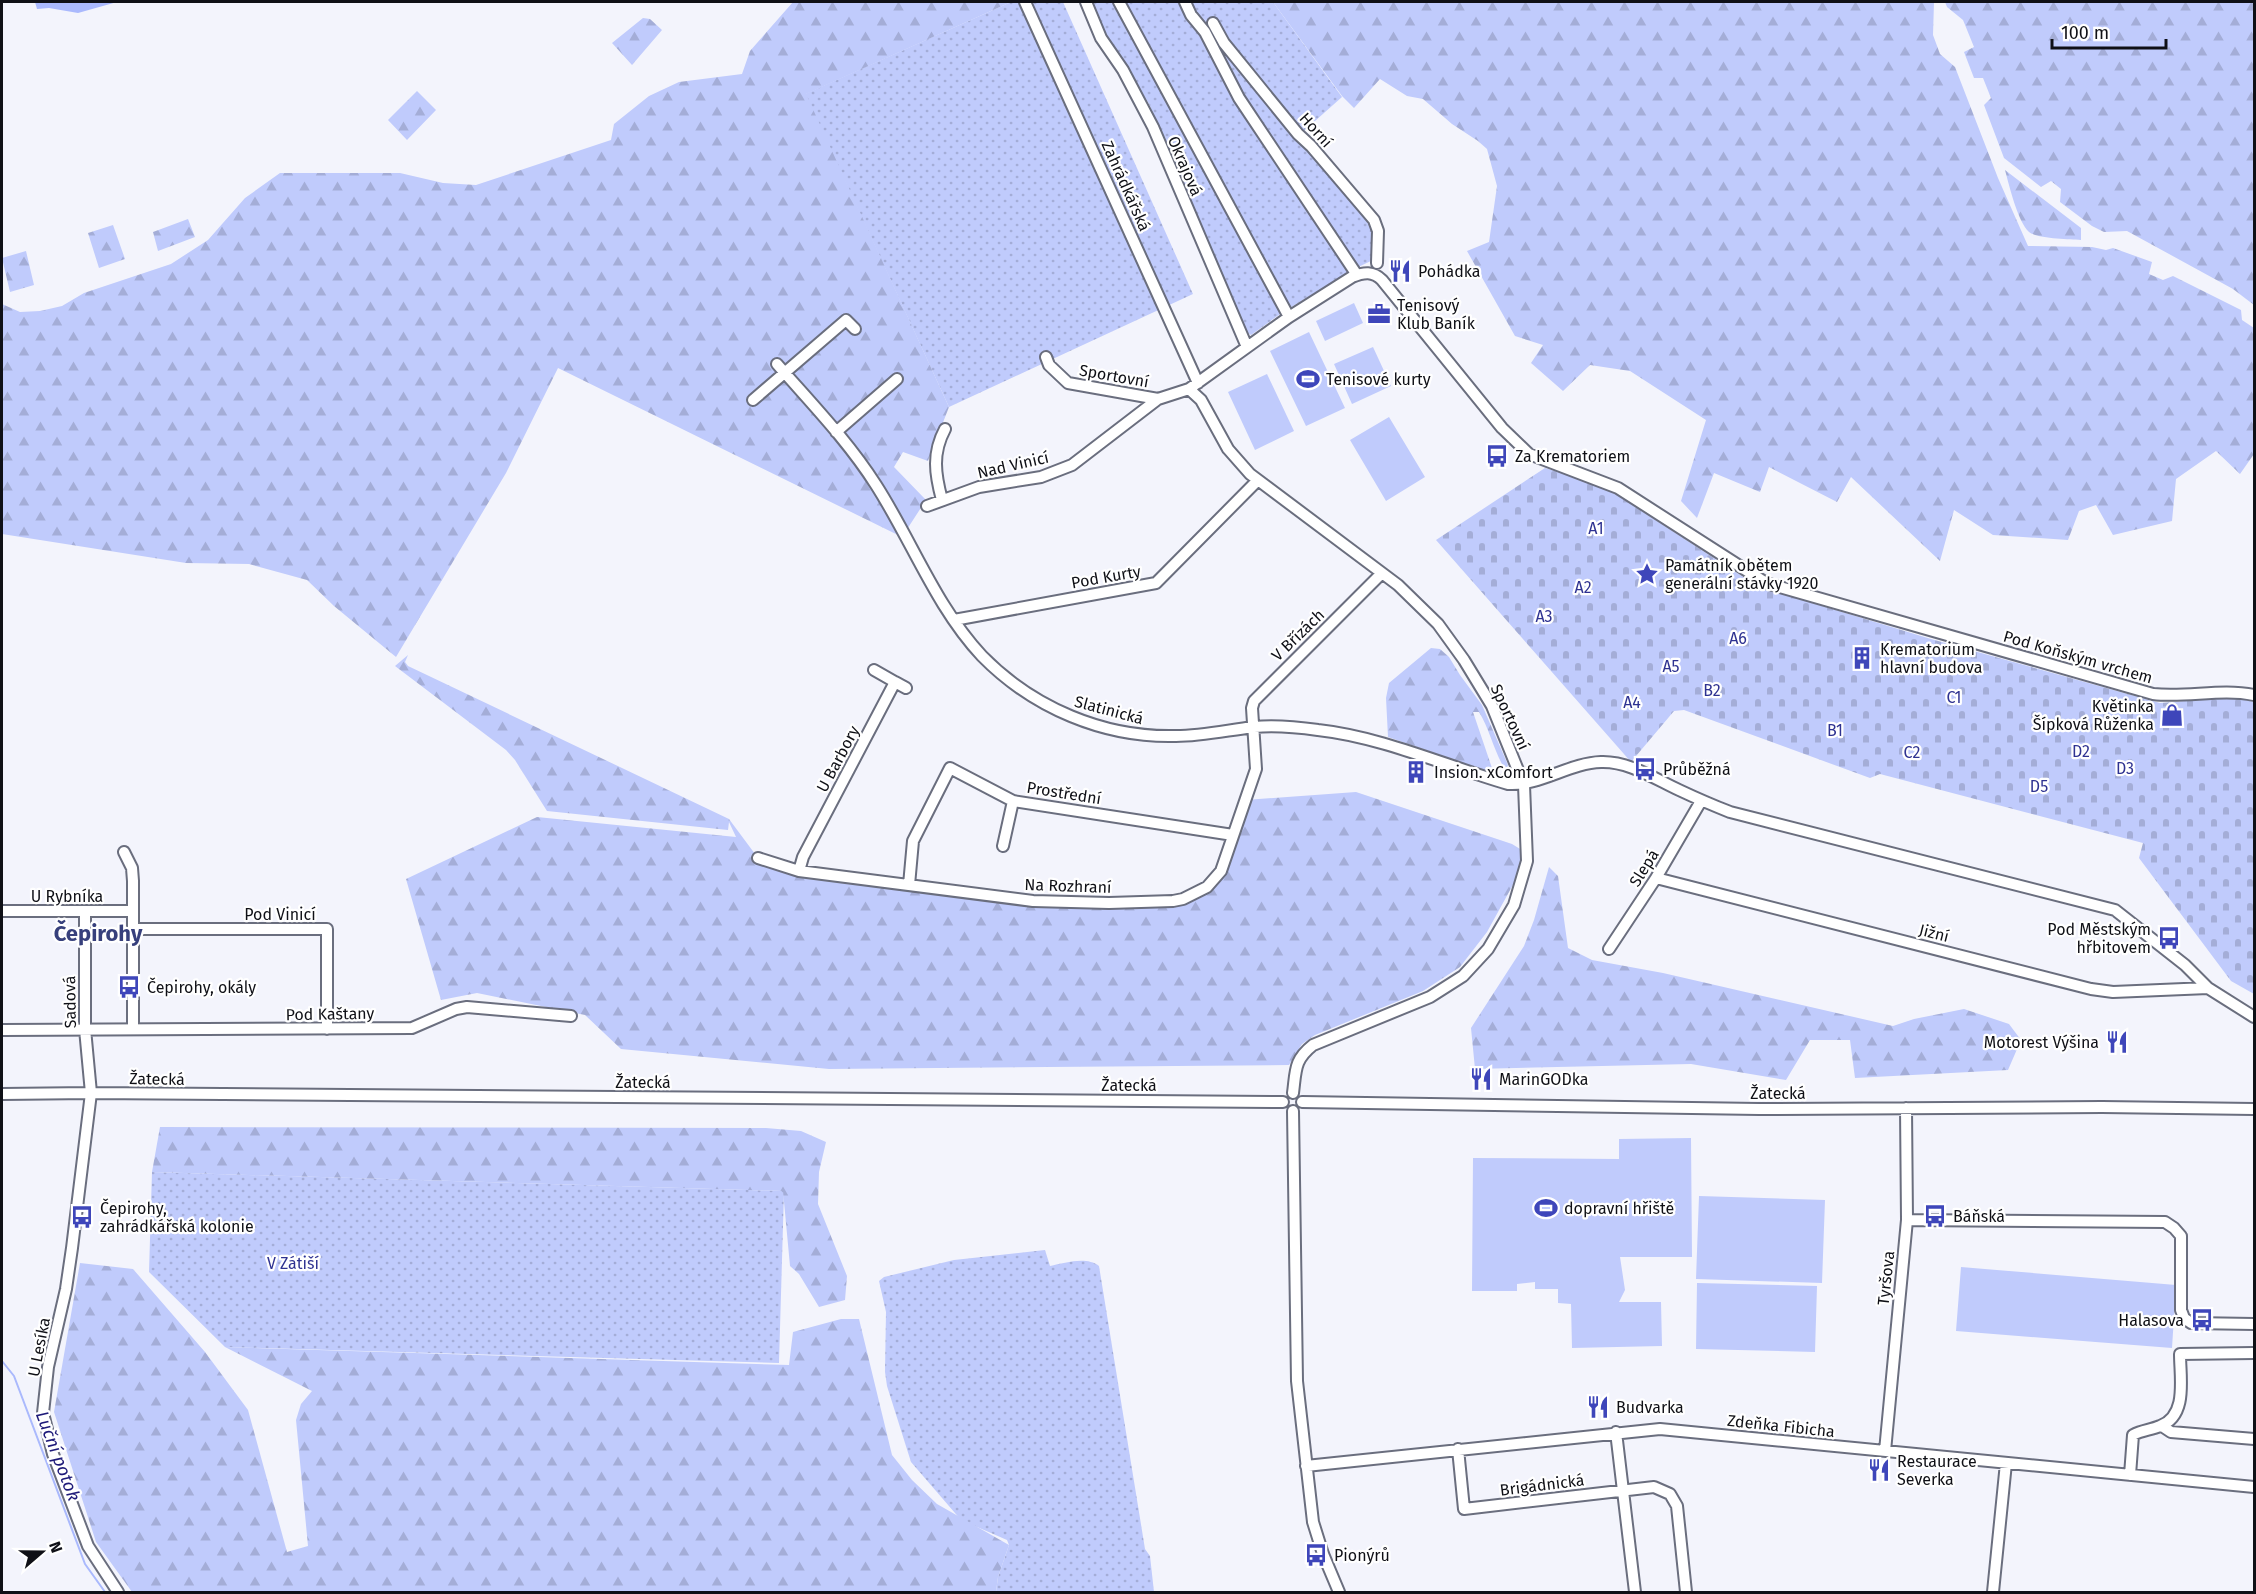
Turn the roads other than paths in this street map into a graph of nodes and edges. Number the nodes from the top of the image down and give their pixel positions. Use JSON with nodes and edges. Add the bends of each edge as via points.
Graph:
{"nodes":[{"id":1,"x":1025,"y":2,"type":"edge"},
{"id":2,"x":1086,"y":2,"type":"edge"},
{"id":3,"x":1119,"y":2,"type":"edge"},
{"id":4,"x":1185,"y":2,"type":"edge"},
{"id":5,"x":1213,"y":23,"type":"dead end"},
{"id":6,"x":1375,"y":268,"type":"junction"},
{"id":7,"x":1357,"y":275,"type":"junction"},
{"id":8,"x":1288,"y":317,"type":"junction"},
{"id":9,"x":855,"y":329,"type":"dead end"},
{"id":10,"x":1247,"y":347,"type":"junction"},
{"id":11,"x":1046,"y":357,"type":"dead end"},
{"id":12,"x":780,"y":368,"type":"junction"},
{"id":13,"x":897,"y":379,"type":"dead end"},
{"id":14,"x":1194,"y":386,"type":"junction"},
{"id":15,"x":1158,"y":399,"type":"junction"},
{"id":16,"x":753,"y":400,"type":"dead end"},
{"id":17,"x":945,"y":429,"type":"dead end"},
{"id":18,"x":836,"y":432,"type":"junction"},
{"id":19,"x":1258,"y":480,"type":"junction"},
{"id":20,"x":942,"y":500,"type":"junction"},
{"id":21,"x":927,"y":506,"type":"dead end"},
{"id":22,"x":1382,"y":573,"type":"junction"},
{"id":23,"x":954,"y":620,"type":"junction"},
{"id":24,"x":874,"y":669,"type":"dead end"},
{"id":25,"x":895,"y":682,"type":"junction"},
{"id":26,"x":906,"y":688,"type":"dead end"},
{"id":27,"x":2254,"y":695,"type":"edge"},
{"id":28,"x":1254,"y":727,"type":"junction"},
{"id":29,"x":940,"y":762,"type":"dead end"},
{"id":30,"x":950,"y":768,"type":"junction"},
{"id":31,"x":1524,"y":785,"type":"junction"},
{"id":32,"x":1013,"y":801,"type":"junction"},
{"id":33,"x":1701,"y":801,"type":"junction"},
{"id":34,"x":1233,"y":835,"type":"junction"},
{"id":35,"x":1003,"y":846,"type":"dead end"},
{"id":36,"x":124,"y":852,"type":"dead end"},
{"id":37,"x":758,"y":858,"type":"dead end"},
{"id":38,"x":799,"y":871,"type":"junction"},
{"id":39,"x":1656,"y":878,"type":"junction"},
{"id":40,"x":909,"y":885,"type":"junction"},
{"id":41,"x":2,"y":911,"type":"edge"},
{"id":42,"x":85,"y":911,"type":"junction"},
{"id":43,"x":133,"y":911,"type":"junction"},
{"id":44,"x":133,"y":929,"type":"junction"},
{"id":45,"x":1609,"y":949,"type":"dead end"},
{"id":46,"x":2208,"y":988,"type":"junction"},
{"id":47,"x":572,"y":1016,"type":"dead end"},
{"id":48,"x":2254,"y":1017,"type":"edge"},
{"id":49,"x":85,"y":1029,"type":"junction"},
{"id":50,"x":134,"y":1029,"type":"junction"},
{"id":51,"x":327,"y":1029,"type":"junction"},
{"id":52,"x":2,"y":1030,"type":"edge"},
{"id":53,"x":91,"y":1093,"type":"junction"},
{"id":54,"x":1293,"y":1093,"type":"junction"},
{"id":55,"x":2,"y":1094,"type":"edge"},
{"id":56,"x":1283,"y":1102,"type":"junction"},
{"id":57,"x":1302,"y":1102,"type":"junction"},
{"id":58,"x":1906,"y":1108,"type":"junction"},
{"id":59,"x":2254,"y":1110,"type":"edge"},
{"id":60,"x":1293,"y":1112,"type":"junction"},
{"id":61,"x":1907,"y":1220,"type":"junction"},
{"id":62,"x":2254,"y":1324,"type":"edge"},
{"id":63,"x":2254,"y":1353,"type":"edge"},
{"id":64,"x":2162,"y":1426,"type":"junction"},
{"id":65,"x":1616,"y":1432,"type":"junction"},
{"id":66,"x":2254,"y":1439,"type":"edge"},
{"id":67,"x":1458,"y":1449,"type":"junction"},
{"id":68,"x":1885,"y":1451,"type":"junction"},
{"id":69,"x":2006,"y":1463,"type":"junction"},
{"id":70,"x":1306,"y":1466,"type":"junction"},
{"id":71,"x":2130,"y":1475,"type":"junction"},
{"id":72,"x":2254,"y":1488,"type":"edge"},
{"id":73,"x":1623,"y":1491,"type":"junction"},
{"id":74,"x":118,"y":1593,"type":"edge"},
{"id":75,"x":1340,"y":1593,"type":"edge"},
{"id":76,"x":1635,"y":1593,"type":"edge"},
{"id":77,"x":1686,"y":1593,"type":"edge"},
{"id":78,"x":1993,"y":1593,"type":"edge"}],
"edges":[{"from":1,"to":14,"type":"street","name":"Zahrádkářská"},
{"from":2,"to":10,"type":"street","name":"Okrajová","via":[[1101,38],[1123,70],[1153,128]]},
{"from":3,"to":8,"type":"street"},
{"from":4,"to":7,"type":"street","via":[[1239,98]]},
{"from":5,"to":6,"type":"street","name":"Horní","via":[[1224,43],[1298,134],[1374,220],[1378,231]]},
{"from":6,"to":7,"type":"street","name":"Sportovní"},
{"from":6,"to":27,"type":"street","name":"Pod Koňským vrchem","via":[[1502,428],[1529,454],[1618,488],[1766,584],[1930,634],[2153,694]]},
{"from":7,"to":8,"type":"street","name":"Sportovní"},
{"from":8,"to":10,"type":"street","name":"Sportovní"},
{"from":9,"to":12,"type":"street","via":[[842,315]]},
{"from":10,"to":14,"type":"street","name":"Sportovní"},
{"from":11,"to":15,"type":"street","name":"Sportovní","via":[[1068,383]]},
{"from":12,"to":16,"type":"street"},
{"from":12,"to":18,"type":"street","name":"Slatinická"},
{"from":13,"to":18,"type":"street"},
{"from":14,"to":15,"type":"street","name":"Sportovní"},
{"from":14,"to":19,"type":"street","name":"Sportovní","via":[[1228,449]]},
{"from":15,"to":20,"type":"street","name":"Nad Vinicí","via":[[1072,465],[1041,477],[979,487]]},
{"from":17,"to":20,"type":"street","via":[[935,454]]},
{"from":18,"to":23,"type":"street","name":"Slatinická","via":[[876,484]]},
{"from":19,"to":22,"type":"street","name":"Sportovní"},
{"from":19,"to":23,"type":"street","name":"Pod Kurty","via":[[1156,583]]},
{"from":20,"to":21,"type":"street","name":"Nad Vinicí"},
{"from":22,"to":28,"type":"street","name":"V Břízách","via":[[1254,701]]},
{"from":22,"to":31,"type":"street","name":"Sportovní","via":[[1438,624],[1464,660],[1492,706]]},
{"from":23,"to":28,"type":"street","name":"Slatinická","via":[[983,657],[1013,683],[1059,712],[1084,722],[1164,736]]},
{"from":24,"to":25,"type":"street"},
{"from":25,"to":26,"type":"street"},
{"from":25,"to":38,"type":"street","name":"U Barbory"},
{"from":28,"to":31,"type":"street","name":"Slatinická","via":[[1341,733],[1508,784]]},
{"from":28,"to":34,"type":"street","name":"Na Rozhraní","via":[[1256,769]]},
{"from":29,"to":30,"type":"street","name":"Prostřední"},
{"from":30,"to":32,"type":"street","name":"Prostřední"},
{"from":30,"to":40,"type":"street","via":[[913,841]]},
{"from":31,"to":33,"type":"street","via":[[1600,762],[1620,764]]},
{"from":31,"to":54,"type":"street","name":"Sportovní","via":[[1527,861],[1514,905],[1488,949],[1462,976],[1431,997],[1313,1045],[1297,1063]]},
{"from":32,"to":34,"type":"street","name":"Prostřední"},
{"from":32,"to":35,"type":"street"},
{"from":33,"to":39,"type":"street","name":"Slepá"},
{"from":33,"to":46,"type":"street","via":[[1730,812],[2115,910]]},
{"from":34,"to":40,"type":"street","name":"Na Rozhraní","via":[[1221,871],[1207,887],[1173,901],[1033,901]]},
{"from":36,"to":43,"type":"street","via":[[132,868]]},
{"from":37,"to":38,"type":"street","name":"Na Rozhraní"},
{"from":38,"to":40,"type":"street","name":"Na Rozhraní"},
{"from":39,"to":45,"type":"street","name":"Slepá"},
{"from":39,"to":46,"type":"street","name":"Jižní","via":[[2091,989],[2113,992]]},
{"from":41,"to":42,"type":"street","name":"U Rybníka"},
{"from":42,"to":43,"type":"street","name":"U Rybníka"},
{"from":42,"to":49,"type":"street","name":"Sadová"},
{"from":43,"to":44,"type":"street"},
{"from":44,"to":50,"type":"street"},
{"from":44,"to":51,"type":"street","name":"Pod Vinicí","via":[[327,929]]},
{"from":46,"to":48,"type":"street"},
{"from":47,"to":51,"type":"street","name":"Pod Kaštany","via":[[467,1007],[412,1028]]},
{"from":49,"to":50,"type":"street","name":"Pod Kaštany"},
{"from":49,"to":52,"type":"street","name":"Pod Kaštany"},
{"from":49,"to":53,"type":"street","name":"Sadová"},
{"from":50,"to":51,"type":"street","name":"Pod Kaštany"},
{"from":53,"to":55,"type":"street","name":"Žatecká"},
{"from":53,"to":56,"type":"street","name":"Žatecká"},
{"from":53,"to":74,"type":"street","name":"U Lesíka","via":[[70,1258],[43,1413],[53,1454],[88,1546]]},
{"from":54,"to":56,"type":"street"},
{"from":54,"to":57,"type":"street"},
{"from":56,"to":60,"type":"street"},
{"from":57,"to":58,"type":"street","name":"Žatecká"},
{"from":57,"to":60,"type":"street"},
{"from":58,"to":59,"type":"street","name":"Žatecká"},
{"from":58,"to":61,"type":"street","name":"Tyršova"},
{"from":60,"to":70,"type":"street","via":[[1297,1381]]},
{"from":61,"to":62,"type":"street","via":[[2165,1222],[2181,1236],[2184,1318],[2191,1323]]},
{"from":61,"to":68,"type":"street","name":"Tyršova"},
{"from":63,"to":64,"type":"street","via":[[2180,1354],[2179,1408],[2173,1419]]},
{"from":64,"to":66,"type":"street","via":[[2171,1432]]},
{"from":64,"to":71,"type":"street","via":[[2133,1435]]},
{"from":65,"to":67,"type":"street","name":"Zdeňka Fibicha"},
{"from":65,"to":68,"type":"street","name":"Zdeňka Fibicha","via":[[1660,1429]]},
{"from":65,"to":73,"type":"street"},
{"from":67,"to":70,"type":"street","name":"Zdeňka Fibicha"},
{"from":67,"to":73,"type":"street","name":"Brigádnická","via":[[1464,1509]]},
{"from":68,"to":69,"type":"street","name":"Zdeňka Fibicha"},
{"from":69,"to":71,"type":"street","name":"Zdeňka Fibicha"},
{"from":69,"to":78,"type":"street"},
{"from":70,"to":75,"type":"street","via":[[1313,1522]]},
{"from":71,"to":72,"type":"street","name":"Zdeňka Fibicha"},
{"from":73,"to":76,"type":"street"},
{"from":73,"to":77,"type":"street","name":"Brigádnická","via":[[1654,1487],[1670,1494],[1677,1506]]}]}
